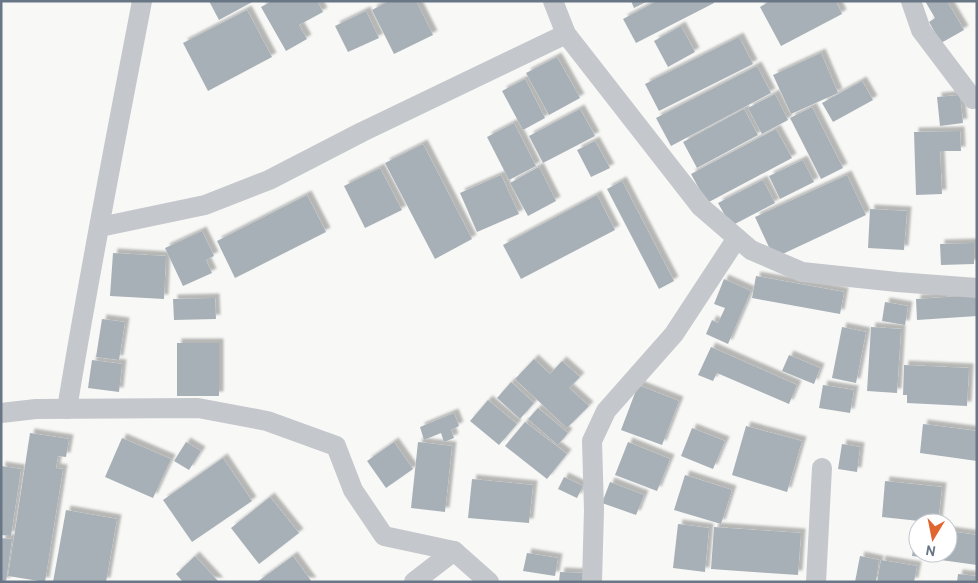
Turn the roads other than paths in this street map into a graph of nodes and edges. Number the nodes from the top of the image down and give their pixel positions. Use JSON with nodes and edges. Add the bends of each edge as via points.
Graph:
{"nodes":[{"id":1,"x":142,"y":1,"type":"edge"},
{"id":2,"x":553,"y":1,"type":"edge"},
{"id":3,"x":911,"y":1,"type":"edge"},
{"id":4,"x":566,"y":34,"type":"junction"},
{"id":5,"x":973,"y":99,"type":"dead end"},
{"id":6,"x":100,"y":227,"type":"junction"},
{"id":7,"x":738,"y":238,"type":"junction"},
{"id":8,"x":977,"y":288,"type":"edge"},
{"id":9,"x":67,"y":409,"type":"junction"},
{"id":10,"x":1,"y":413,"type":"edge"},
{"id":11,"x":822,"y":468,"type":"dead end"},
{"id":12,"x":454,"y":551,"type":"junction"},
{"id":13,"x":414,"y":582,"type":"edge"},
{"id":14,"x":489,"y":582,"type":"edge"},
{"id":15,"x":592,"y":582,"type":"edge"},
{"id":16,"x":816,"y":582,"type":"edge"}],
"edges":[{"from":1,"to":6,"type":"street"},
{"from":2,"to":4,"type":"street"},
{"from":3,"to":5,"type":"street","via":[[921,30]]},
{"from":4,"to":6,"type":"street","via":[[269,180],[205,204]]},
{"from":4,"to":7,"type":"street","via":[[701,207]]},
{"from":6,"to":9,"type":"street"},
{"from":7,"to":8,"type":"street","via":[[751,250],[802,272]]},
{"from":7,"to":15,"type":"street","via":[[674,334],[606,411],[592,441]]},
{"from":9,"to":10,"type":"street"},
{"from":9,"to":12,"type":"street","via":[[198,408],[267,421],[336,446],[353,490],[384,536]]},
{"from":11,"to":16,"type":"street"},
{"from":12,"to":13,"type":"street"},
{"from":12,"to":14,"type":"street"}]}
